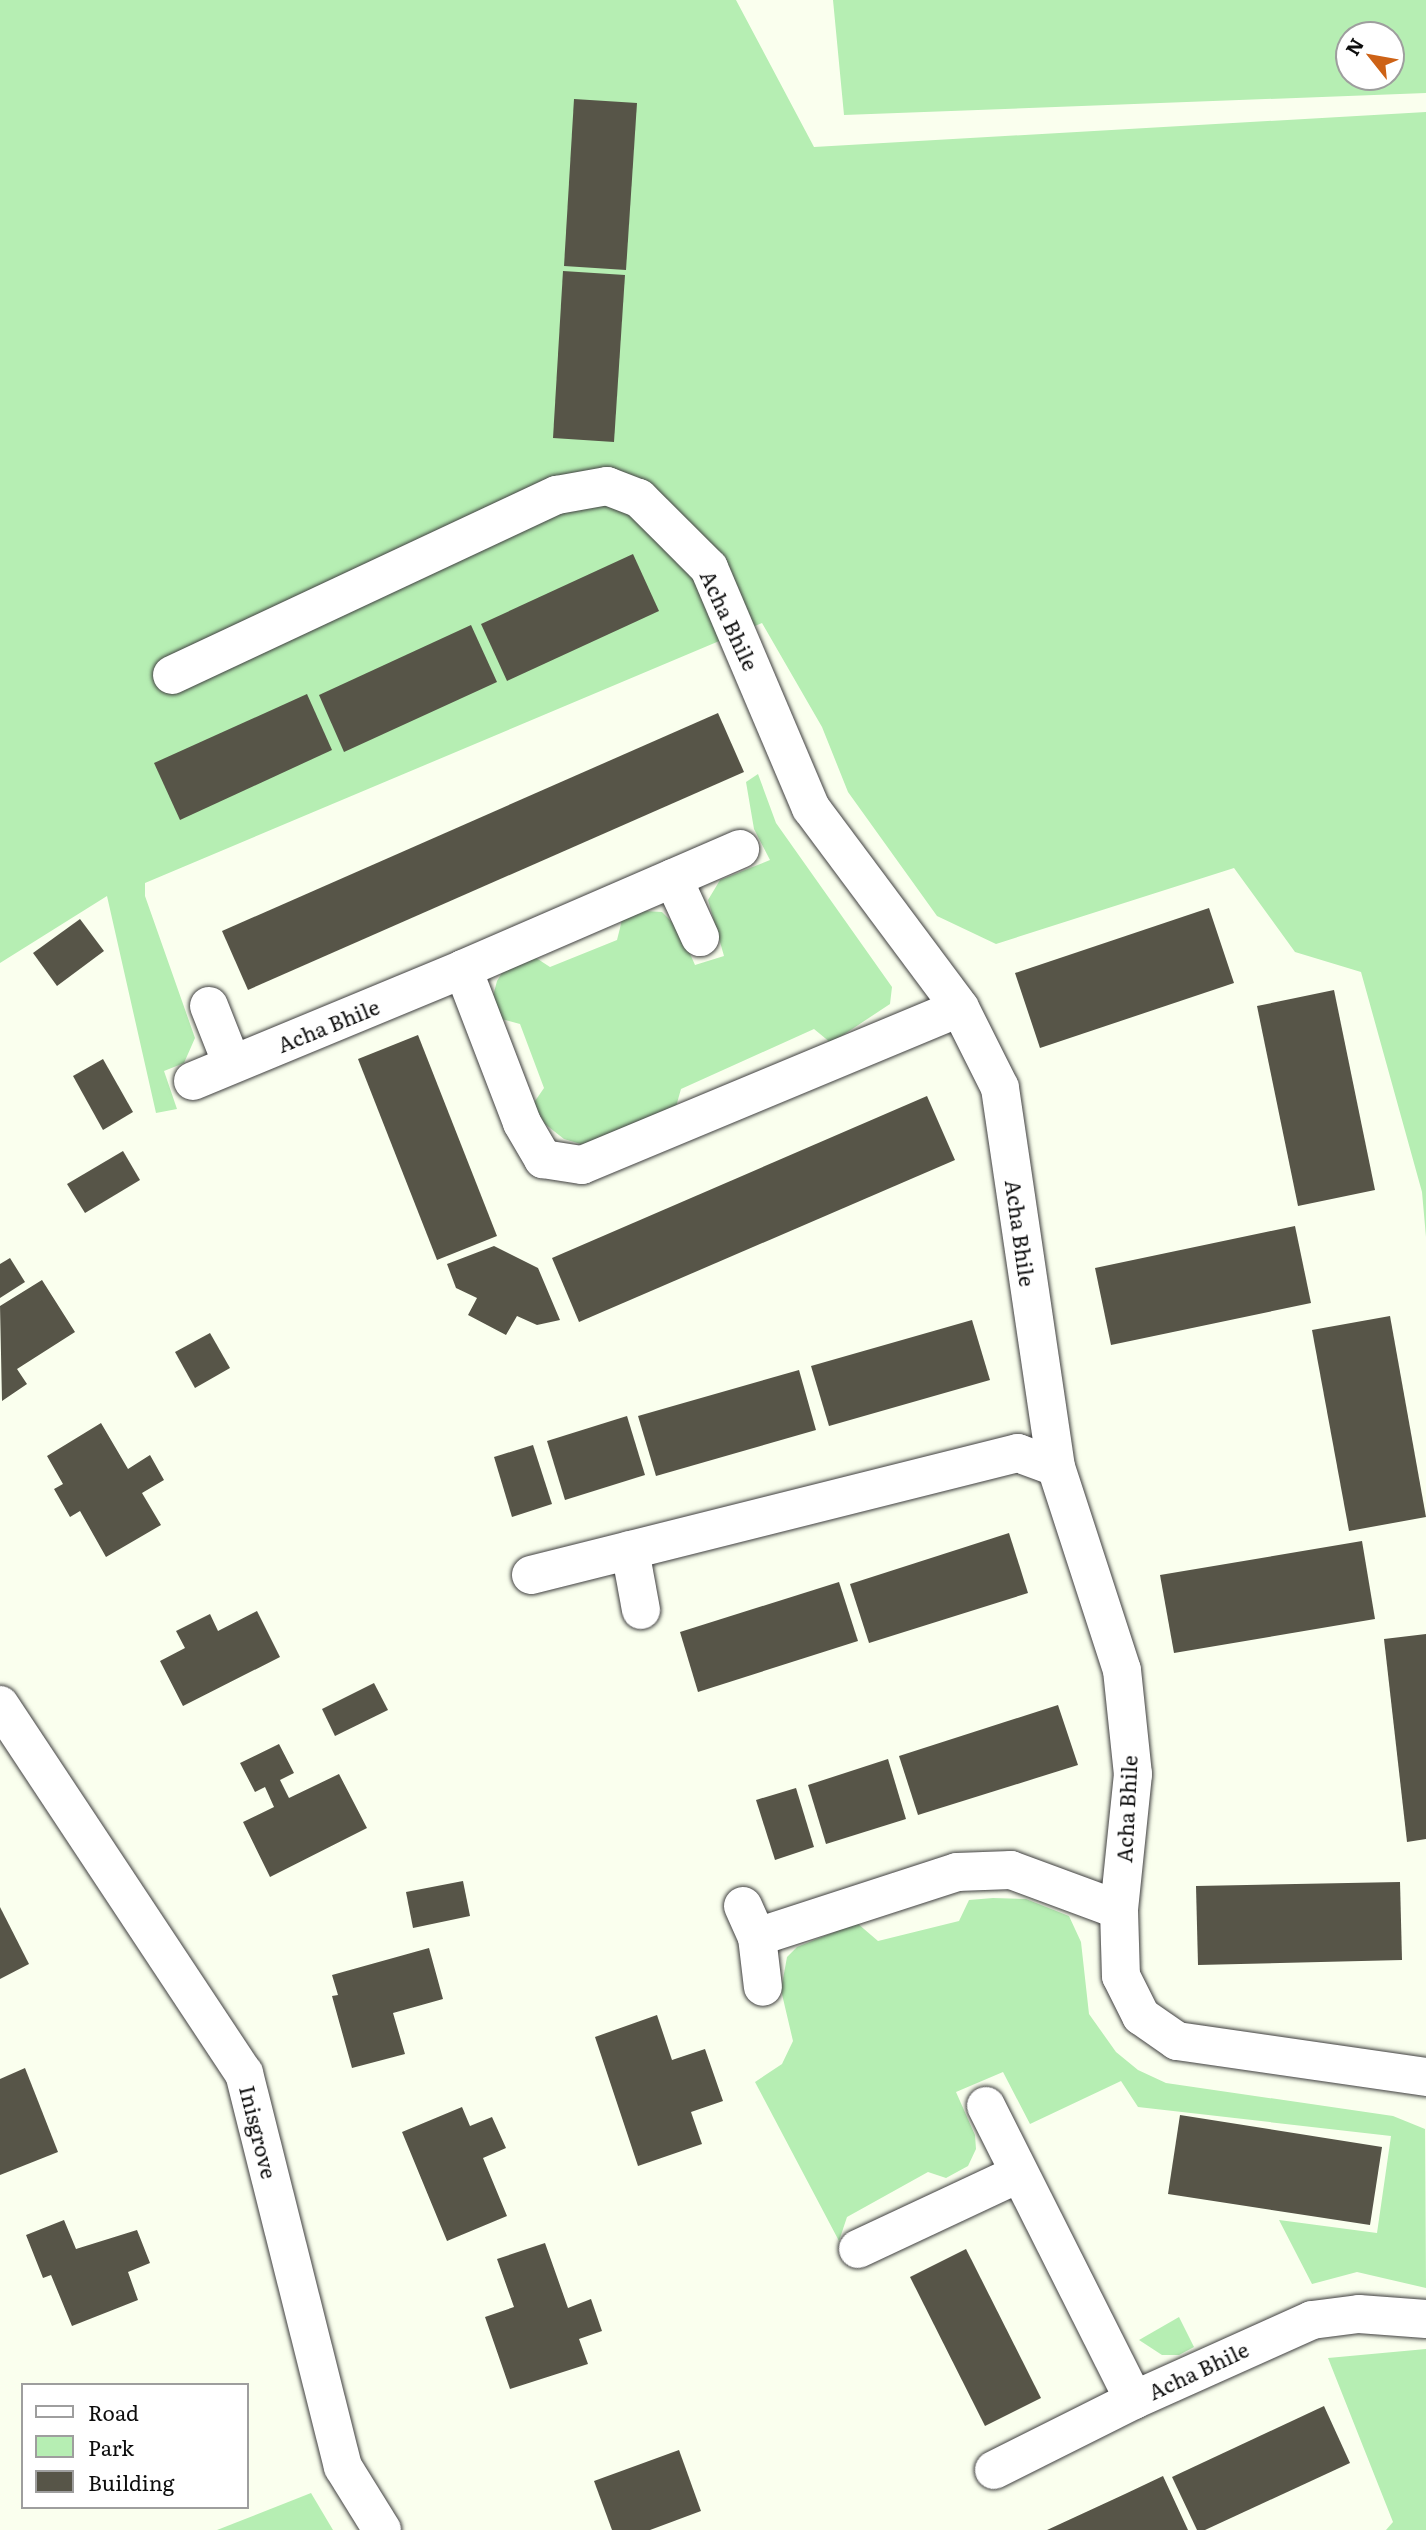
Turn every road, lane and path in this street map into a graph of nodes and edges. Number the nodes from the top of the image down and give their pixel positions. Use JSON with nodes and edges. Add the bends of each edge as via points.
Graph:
{"nodes":[{"id":1,"x":172,"y":675,"type":"dead end"},
{"id":2,"x":740,"y":849,"type":"dead end"},
{"id":3,"x":673,"y":878,"type":"junction"},
{"id":4,"x":699,"y":937,"type":"dead end"},
{"id":5,"x":463,"y":969,"type":"junction"},
{"id":6,"x":209,"y":1006,"type":"dead end"},
{"id":7,"x":960,"y":1008,"type":"junction"},
{"id":8,"x":232,"y":1064,"type":"junction"},
{"id":9,"x":193,"y":1081,"type":"dead end"},
{"id":10,"x":1056,"y":1467,"type":"junction"},
{"id":11,"x":630,"y":1550,"type":"junction"},
{"id":12,"x":531,"y":1575,"type":"dead end"},
{"id":13,"x":641,"y":1610,"type":"dead end"},
{"id":14,"x":0,"y":1705,"type":"edge"},
{"id":15,"x":1119,"y":1910,"type":"junction"},
{"id":16,"x":763,"y":1987,"type":"dead end"},
{"id":17,"x":1426,"y":2077,"type":"edge"},
{"id":18,"x":986,"y":2106,"type":"dead end"},
{"id":19,"x":1018,"y":2174,"type":"junction"},
{"id":20,"x":858,"y":2249,"type":"dead end"},
{"id":21,"x":1426,"y":2319,"type":"edge"},
{"id":22,"x":1134,"y":2400,"type":"junction"},
{"id":23,"x":994,"y":2470,"type":"dead end"},
{"id":24,"x":382,"y":2530,"type":"edge"}],
"edges":[{"from":1,"to":7,"type":"street","name":"Acha Bhile","via":[[557,495],[607,486],[639,498],[709,568],[811,808]]},
{"from":2,"to":3,"type":"street","name":"Acha Bhile"},
{"from":3,"to":4,"type":"street"},
{"from":3,"to":5,"type":"street","name":"Acha Bhile"},
{"from":5,"to":7,"type":"street","via":[[522,1123],[543,1159],[582,1165]]},
{"from":5,"to":8,"type":"street","name":"Acha Bhile"},
{"from":6,"to":8,"type":"street"},
{"from":7,"to":10,"type":"street","name":"Acha Bhile","via":[[1000,1088]]},
{"from":8,"to":9,"type":"street","name":"Acha Bhile"},
{"from":10,"to":11,"type":"street","via":[[1018,1453]]},
{"from":10,"to":15,"type":"street","name":"Acha Bhile","via":[[1122,1670],[1133,1774]]},
{"from":11,"to":12,"type":"street"},
{"from":11,"to":13,"type":"street"},
{"from":14,"to":24,"type":"street","name":"Inisgrove","via":[[244,2073],[343,2467]]},
{"from":15,"to":16,"type":"street","via":[[1010,1870],[957,1872],[750,1922]]},
{"from":15,"to":17,"type":"street","name":"Acha Bhile","via":[[1121,1976],[1141,2016],[1177,2041]]},
{"from":18,"to":19,"type":"street","name":"Acha Bhile"},
{"from":19,"to":20,"type":"street"},
{"from":19,"to":22,"type":"street","name":"Acha Bhile"},
{"from":21,"to":22,"type":"street","name":"Acha Bhile","via":[[1359,2314],[1312,2320]]},
{"from":22,"to":23,"type":"street","name":"Acha Bhile"}]}
